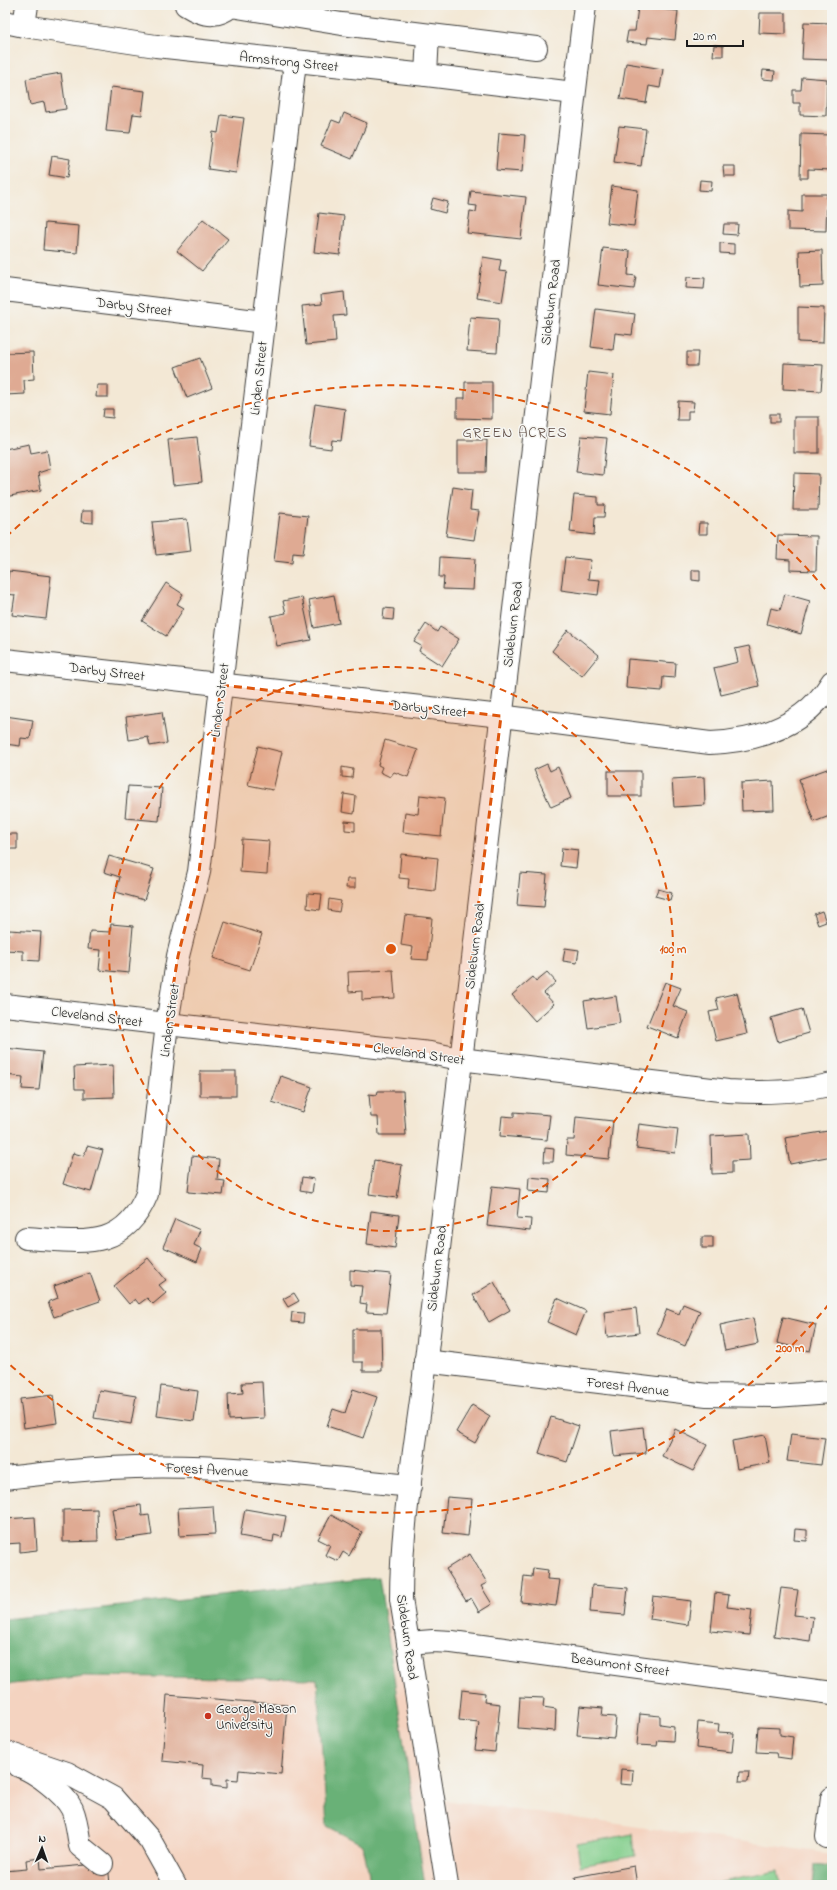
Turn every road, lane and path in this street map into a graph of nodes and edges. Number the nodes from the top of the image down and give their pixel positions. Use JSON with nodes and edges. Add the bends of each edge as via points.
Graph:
{"nodes":[{"id":1,"x":27,"y":5,"type":"edge"},
{"id":2,"x":186,"y":5,"type":"edge"},
{"id":3,"x":585,"y":5,"type":"edge"},
{"id":4,"x":14,"y":24,"type":"edge"},
{"id":5,"x":428,"y":35,"type":"junction"},
{"id":6,"x":536,"y":48,"type":"dead end"},
{"id":7,"x":295,"y":62,"type":"junction"},
{"id":8,"x":426,"y":75,"type":"junction"},
{"id":9,"x":574,"y":93,"type":"junction"},
{"id":10,"x":5,"y":290,"type":"edge"},
{"id":11,"x":264,"y":322,"type":"junction"},
{"id":12,"x":5,"y":660,"type":"edge"},
{"id":13,"x":832,"y":682,"type":"edge"},
{"id":14,"x":221,"y":685,"type":"junction"},
{"id":15,"x":501,"y":716,"type":"junction"},
{"id":16,"x":5,"y":1005,"type":"edge"},
{"id":17,"x":167,"y":1024,"type":"junction"},
{"id":18,"x":460,"y":1059,"type":"junction"},
{"id":19,"x":832,"y":1084,"type":"edge"},
{"id":20,"x":26,"y":1238,"type":"dead end"},
{"id":21,"x":425,"y":1362,"type":"junction"},
{"id":22,"x":832,"y":1392,"type":"edge"},
{"id":23,"x":5,"y":1478,"type":"edge"},
{"id":24,"x":410,"y":1486,"type":"junction"},
{"id":25,"x":408,"y":1643,"type":"junction"},
{"id":26,"x":832,"y":1693,"type":"edge"},
{"id":27,"x":5,"y":1752,"type":"edge"},
{"id":28,"x":5,"y":1761,"type":"edge"},
{"id":29,"x":832,"y":1798,"type":"edge"},
{"id":30,"x":827,"y":1837,"type":"dead end"},
{"id":31,"x":102,"y":1864,"type":"dead end"},
{"id":32,"x":175,"y":1885,"type":"edge"},
{"id":33,"x":447,"y":1885,"type":"edge"}],
"edges":[{"from":1,"to":4,"type":"street"},
{"from":2,"to":5,"type":"street","via":[[197,12],[210,15],[224,12],[231,6]]},
{"from":3,"to":9,"type":"street","name":"Sideburn Road"},
{"from":4,"to":7,"type":"street","name":"Armstrong Street","via":[[156,46]]},
{"from":5,"to":6,"type":"street"},
{"from":5,"to":8,"type":"street"},
{"from":7,"to":8,"type":"street","name":"Armstrong Street"},
{"from":7,"to":11,"type":"street","name":"Linden Street"},
{"from":8,"to":9,"type":"street","name":"Armstrong Street"},
{"from":9,"to":15,"type":"street","name":"Sideburn Road"},
{"from":10,"to":11,"type":"street","name":"Darby Street"},
{"from":11,"to":14,"type":"street","name":"Linden Street"},
{"from":12,"to":14,"type":"street","name":"Darby Street"},
{"from":13,"to":15,"type":"street","name":"Darby Street","via":[[818,700],[791,722],[758,737],[732,742],[710,743]]},
{"from":14,"to":15,"type":"street","name":"Darby Street"},
{"from":14,"to":17,"type":"street","name":"Linden Street","via":[[199,872],[178,956]]},
{"from":15,"to":18,"type":"street","name":"Sideburn Road"},
{"from":16,"to":17,"type":"street","name":"Cleveland Street"},
{"from":17,"to":18,"type":"street","name":"Cleveland Street","via":[[430,1053]]},
{"from":17,"to":20,"type":"street","name":"Linden Street","via":[[147,1194],[141,1210],[131,1223],[102,1239],[82,1241]]},
{"from":18,"to":19,"type":"street","name":"Cleveland Street","via":[[747,1092],[790,1091]]},
{"from":18,"to":21,"type":"street","name":"Sideburn Road"},
{"from":21,"to":22,"type":"street","name":"Forest Avenue","via":[[707,1394],[776,1396]]},
{"from":21,"to":24,"type":"street","name":"Sideburn Road"},
{"from":23,"to":24,"type":"street","name":"Forest Avenue","via":[[128,1467],[216,1468]]},
{"from":24,"to":25,"type":"street","name":"Sideburn Road","via":[[401,1574],[401,1599]]},
{"from":25,"to":26,"type":"street","name":"Beaumont Street","via":[[452,1642]]},
{"from":25,"to":33,"type":"street","name":"Sideburn Road"},
{"from":27,"to":32,"type":"street","via":[[67,1773],[113,1798],[150,1840]]},
{"from":28,"to":31,"type":"street","via":[[24,1768],[52,1786],[71,1808],[80,1846]]},
{"from":29,"to":30,"type":"street"}]}
